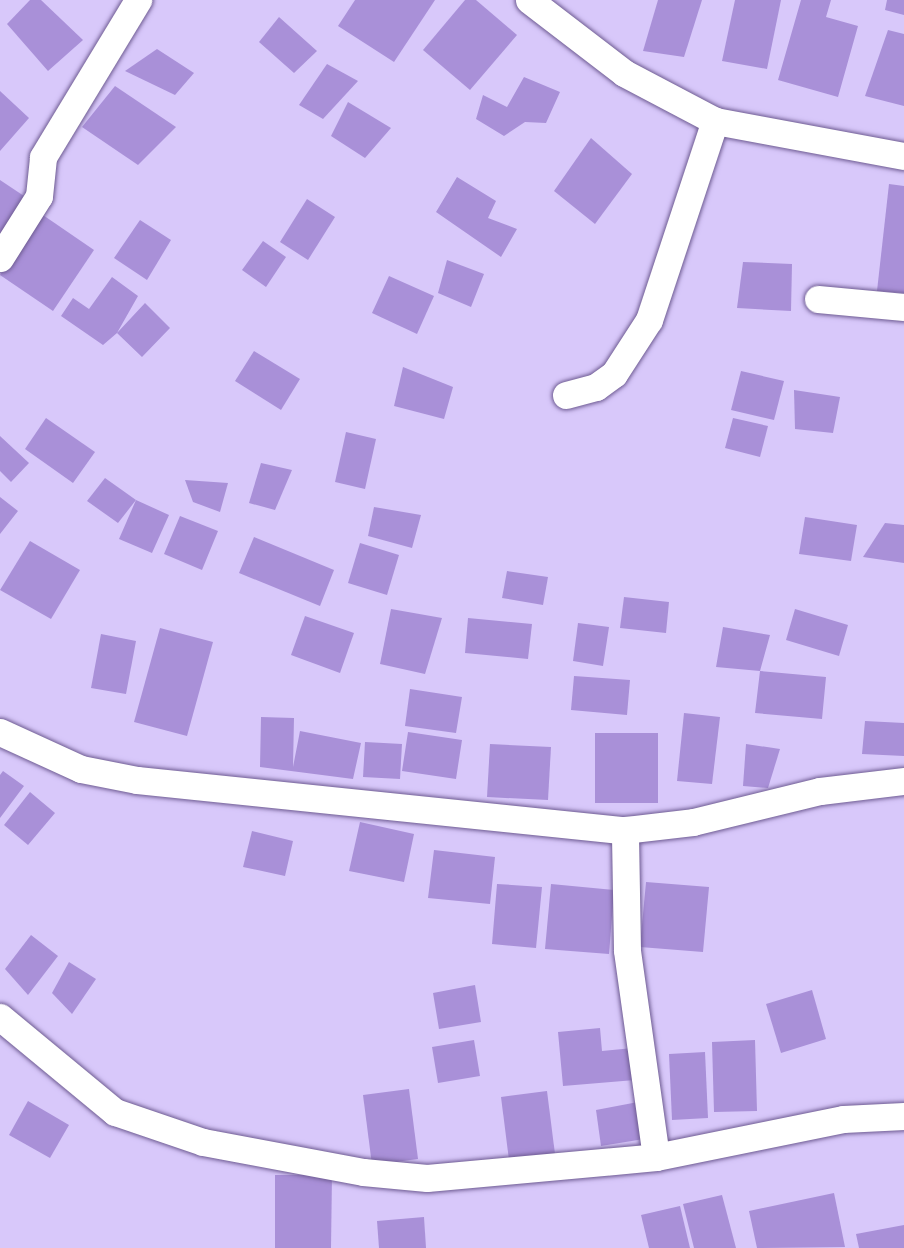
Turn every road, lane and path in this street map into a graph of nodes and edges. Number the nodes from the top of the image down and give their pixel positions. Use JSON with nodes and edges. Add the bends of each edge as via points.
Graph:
{"nodes":[{"id":1,"x":138,"y":0,"type":"edge"},
{"id":2,"x":543,"y":5,"type":"edge"},
{"id":3,"x":715,"y":121,"type":"junction"},
{"id":4,"x":904,"y":156,"type":"edge"},
{"id":5,"x":0,"y":258,"type":"edge"},
{"id":6,"x":818,"y":299,"type":"dead end"},
{"id":7,"x":904,"y":307,"type":"edge"},
{"id":8,"x":566,"y":395,"type":"dead end"},
{"id":9,"x":0,"y":732,"type":"edge"},
{"id":10,"x":904,"y":781,"type":"edge"},
{"id":11,"x":625,"y":830,"type":"junction"},
{"id":12,"x":0,"y":1017,"type":"edge"},
{"id":13,"x":904,"y":1116,"type":"edge"},
{"id":14,"x":656,"y":1158,"type":"junction"}],
"edges":[{"from":1,"to":5,"type":"street","via":[[43,157],[39,196]]},
{"from":2,"to":3,"type":"street","via":[[632,78]]},
{"from":3,"to":4,"type":"street"},
{"from":3,"to":8,"type":"street","via":[[649,320],[614,374],[596,387]]},
{"from":6,"to":7,"type":"street"},
{"from":9,"to":11,"type":"street","via":[[81,769],[137,780]]},
{"from":10,"to":11,"type":"street","via":[[820,791],[693,822]]},
{"from":11,"to":14,"type":"street","via":[[627,950]]},
{"from":12,"to":14,"type":"street","via":[[115,1112],[202,1142],[363,1172],[427,1178]]},
{"from":13,"to":14,"type":"street","via":[[843,1119]]}]}
